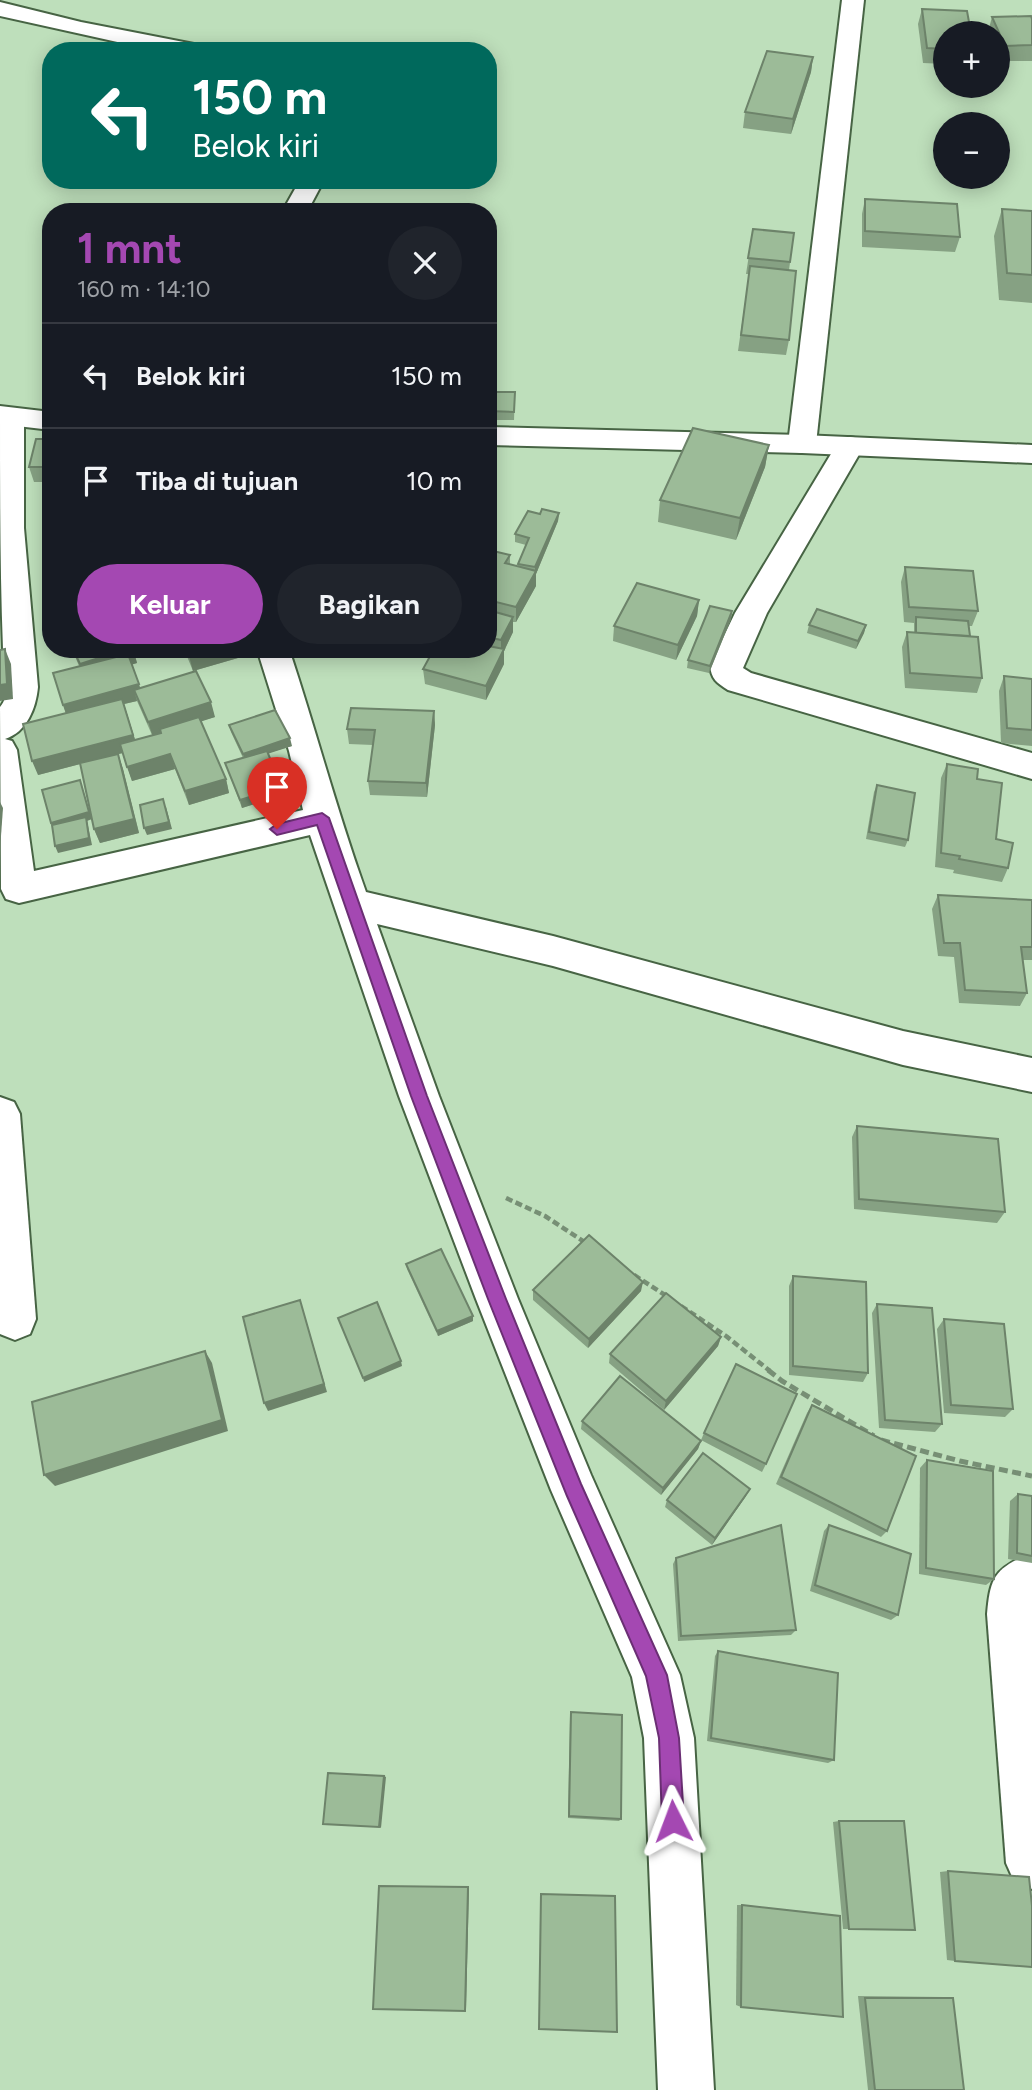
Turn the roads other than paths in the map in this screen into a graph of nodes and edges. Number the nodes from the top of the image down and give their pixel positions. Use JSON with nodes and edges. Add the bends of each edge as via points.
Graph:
{"nodes":[{"id":1,"x":853,"y":0,"type":"edge"},
{"id":2,"x":0,"y":9,"type":"edge"},
{"id":3,"x":148,"y":42,"type":"edge"},
{"id":4,"x":42,"y":421,"type":"edge"},
{"id":5,"x":5,"y":423,"type":"edge"},
{"id":6,"x":497,"y":436,"type":"edge"},
{"id":7,"x":802,"y":444,"type":"junction"},
{"id":8,"x":850,"y":446,"type":"junction"},
{"id":9,"x":1032,"y":454,"type":"edge"},
{"id":10,"x":8,"y":606,"type":"edge"},
{"id":11,"x":275,"y":658,"type":"edge"},
{"id":12,"x":0,"y":729,"type":"edge"},
{"id":13,"x":0,"y":750,"type":"edge"},
{"id":14,"x":1032,"y":766,"type":"edge"},
{"id":15,"x":322,"y":818,"type":"junction"},
{"id":16,"x":9,"y":891,"type":"edge"},
{"id":17,"x":350,"y":903,"type":"junction"},
{"id":18,"x":1032,"y":1075,"type":"edge"},
{"id":19,"x":0,"y":1114,"type":"edge"},
{"id":20,"x":15,"y":1319,"type":"dead end"},
{"id":21,"x":1032,"y":1579,"type":"edge"},
{"id":22,"x":1032,"y":1863,"type":"edge"},
{"id":23,"x":686,"y":2090,"type":"edge"}],
"edges":[{"from":1,"to":7,"type":"street"},
{"from":2,"to":3,"type":"street"},
{"from":4,"to":5,"type":"street"},
{"from":5,"to":10,"type":"street"},
{"from":6,"to":7,"type":"street"},
{"from":7,"to":8,"type":"street"},
{"from":8,"to":9,"type":"street"},
{"from":8,"to":14,"type":"street","via":[[751,613],[726,665],[727,674],[740,682]]},
{"from":10,"to":12,"type":"street","via":[[22,687],[20,707]]},
{"from":11,"to":15,"type":"street","via":[[306,751]]},
{"from":13,"to":16,"type":"street"},
{"from":15,"to":16,"type":"street"},
{"from":15,"to":17,"type":"street"},
{"from":17,"to":18,"type":"street","via":[[553,951],[903,1048]]},
{"from":17,"to":23,"type":"street","via":[[448,1171],[569,1477],[656,1675],[669,1738]]},
{"from":19,"to":20,"type":"street"},
{"from":21,"to":22,"type":"street","via":[[1013,1590],[1011,1614]]}]}
